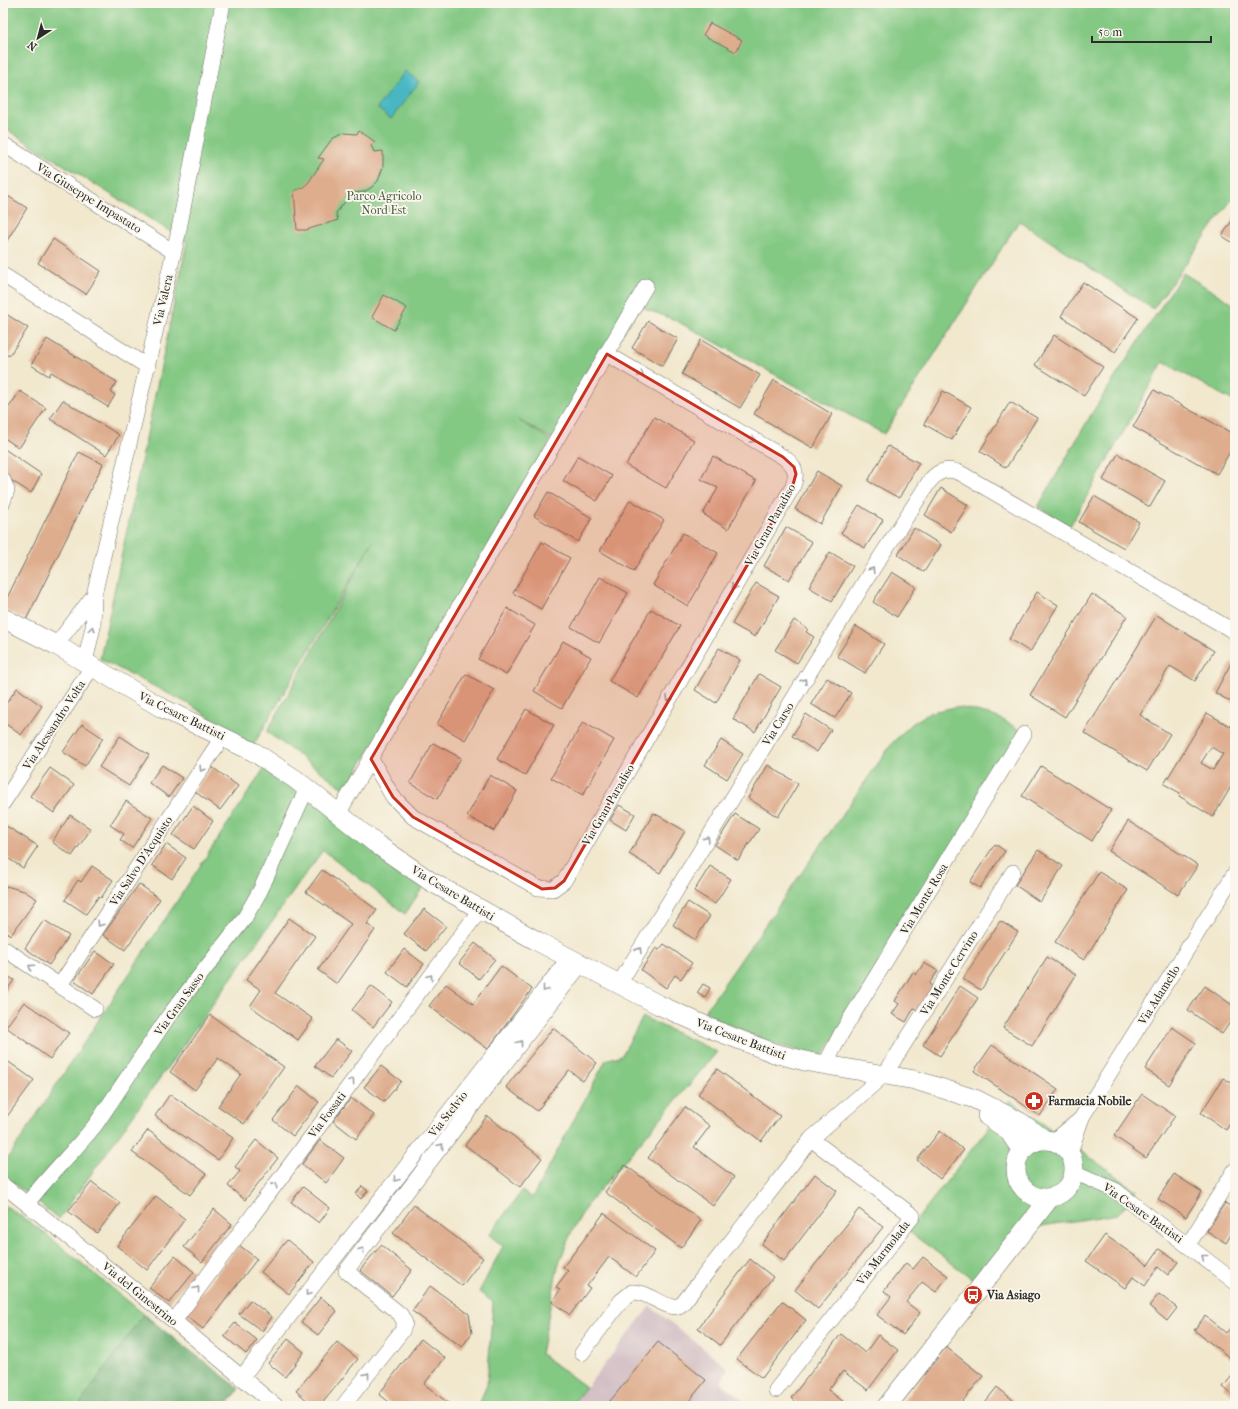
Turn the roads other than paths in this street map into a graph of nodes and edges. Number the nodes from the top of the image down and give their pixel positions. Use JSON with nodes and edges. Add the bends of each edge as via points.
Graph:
{"nodes":[{"id":1,"x":223,"y":3,"type":"edge"},
{"id":2,"x":3,"y":144,"type":"edge"},
{"id":3,"x":174,"y":252,"type":"junction"},
{"id":4,"x":3,"y":275,"type":"edge"},
{"id":5,"x":646,"y":286,"type":"dead end"},
{"id":6,"x":607,"y":354,"type":"junction"},
{"id":7,"x":148,"y":367,"type":"junction"},
{"id":8,"x":3,"y":480,"type":"edge"},
{"id":9,"x":3,"y":502,"type":"edge"},
{"id":10,"x":94,"y":595,"type":"junction"},
{"id":11,"x":3,"y":618,"type":"edge"},
{"id":12,"x":1235,"y":632,"type":"edge"},
{"id":13,"x":56,"y":645,"type":"junction"},
{"id":14,"x":88,"y":664,"type":"junction"},
{"id":15,"x":1024,"y":734,"type":"dead end"},
{"id":16,"x":223,"y":736,"type":"junction"},
{"id":17,"x":371,"y":759,"type":"junction"},
{"id":18,"x":307,"y":788,"type":"junction"},
{"id":19,"x":3,"y":803,"type":"edge"},
{"id":20,"x":338,"y":814,"type":"junction"},
{"id":21,"x":1013,"y":872,"type":"dead end"},
{"id":22,"x":1235,"y":873,"type":"edge"},
{"id":23,"x":480,"y":910,"type":"junction"},
{"id":24,"x":3,"y":948,"type":"edge"},
{"id":25,"x":575,"y":961,"type":"junction"},
{"id":26,"x":619,"y":984,"type":"junction"},
{"id":27,"x":60,"y":986,"type":"junction"},
{"id":28,"x":95,"y":1009,"type":"dead end"},
{"id":29,"x":825,"y":1065,"type":"junction"},
{"id":30,"x":885,"y":1074,"type":"junction"},
{"id":31,"x":939,"y":1088,"type":"junction"},
{"id":32,"x":1082,"y":1117,"type":"junction"},
{"id":33,"x":811,"y":1139,"type":"junction"},
{"id":34,"x":1050,"y":1141,"type":"junction"},
{"id":35,"x":1022,"y":1151,"type":"junction"},
{"id":36,"x":1070,"y":1153,"type":"junction"},
{"id":37,"x":1235,"y":1170,"type":"edge"},
{"id":38,"x":1074,"y":1172,"type":"junction"},
{"id":39,"x":3,"y":1185,"type":"edge"},
{"id":40,"x":1026,"y":1190,"type":"junction"},
{"id":41,"x":1050,"y":1198,"type":"junction"},
{"id":42,"x":27,"y":1204,"type":"junction"},
{"id":43,"x":1025,"y":1227,"type":"junction"},
{"id":44,"x":1188,"y":1245,"type":"junction"},
{"id":45,"x":326,"y":1270,"type":"junction"},
{"id":46,"x":346,"y":1271,"type":"junction"},
{"id":47,"x":1235,"y":1282,"type":"edge"},
{"id":48,"x":174,"y":1321,"type":"junction"},
{"id":49,"x":582,"y":1353,"type":"dead end"},
{"id":50,"x":241,"y":1378,"type":"junction"},
{"id":51,"x":776,"y":1390,"type":"dead end"},
{"id":52,"x":276,"y":1406,"type":"edge"},
{"id":53,"x":343,"y":1406,"type":"edge"},
{"id":54,"x":887,"y":1406,"type":"edge"}],
"edges":[{"from":1,"to":3,"type":"street","name":"Via Valera"},
{"from":2,"to":3,"type":"street","name":"Via Giuseppe Impastato"},
{"from":3,"to":7,"type":"street","name":"Via Valera"},
{"from":4,"to":7,"type":"street"},
{"from":5,"to":6,"type":"street"},
{"from":6,"to":17,"type":"street"},
{"from":6,"to":17,"type":"street","name":"Via Gran Paradiso","one_way":true,"via":[[783,457],[794,467],[796,474],[792,488],[564,881],[553,889],[538,888],[419,821],[395,800]]},
{"from":7,"to":10,"type":"street","name":"Via Valera"},
{"from":8,"to":9,"type":"street","via":[[7,490]]},
{"from":10,"to":13,"type":"street","name":"Via Valera"},
{"from":14,"to":10,"type":"street","name":"Via Valera","one_way":true},
{"from":11,"to":13,"type":"street","name":"Via Cesare Battisti"},
{"from":26,"to":12,"type":"street","name":"Via Carso","one_way":true,"via":[[876,564],[934,475],[943,470],[954,470],[962,474]]},
{"from":13,"to":14,"type":"street","name":"Via Cesare Battisti"},
{"from":14,"to":16,"type":"street","name":"Via Cesare Battisti","via":[[169,711]]},
{"from":14,"to":19,"type":"street","name":"Via Alessandro Volta"},
{"from":15,"to":29,"type":"street","name":"Via Monte Rosa"},
{"from":16,"to":18,"type":"street","name":"Via Cesare Battisti","via":[[271,763]]},
{"from":16,"to":27,"type":"street","name":"Via Salvo D'Acquisto","one_way":true},
{"from":17,"to":20,"type":"street"},
{"from":18,"to":20,"type":"street","name":"Via Cesare Battisti"},
{"from":18,"to":42,"type":"street","name":"Via Gran Sasso","via":[[260,891],[236,930],[176,1005],[96,1124],[48,1175]]},
{"from":20,"to":23,"type":"street","name":"Via Cesare Battisti","via":[[410,868]]},
{"from":21,"to":30,"type":"street","name":"Via Monte Cervino"},
{"from":22,"to":32,"type":"street","name":"Via Adamello"},
{"from":23,"to":25,"type":"street","name":"Via Cesare Battisti"},
{"from":48,"to":23,"type":"street","name":"Via Fossati","one_way":true},
{"from":27,"to":24,"type":"street","one_way":true},
{"from":25,"to":26,"type":"street","name":"Via Cesare Battisti"},
{"from":25,"to":45,"type":"street","name":"Via Stelvio","one_way":true},
{"from":46,"to":25,"type":"street","name":"Via Stelvio","one_way":true},
{"from":26,"to":29,"type":"street","name":"Via Cesare Battisti","via":[[721,1033],[774,1052]]},
{"from":27,"to":28,"type":"street"},
{"from":29,"to":30,"type":"street","name":"Via Cesare Battisti"},
{"from":30,"to":31,"type":"street","name":"Via Cesare Battisti"},
{"from":30,"to":33,"type":"street"},
{"from":31,"to":34,"type":"street","name":"Via Cesare Battisti","via":[[975,1100],[1016,1120]]},
{"from":31,"to":35,"type":"street","name":"Via Cesare Battisti","via":[[1002,1125],[1013,1135]]},
{"from":32,"to":34,"type":"street","name":"Via Adamello"},
{"from":32,"to":36,"type":"street","name":"Via Adamello"},
{"from":33,"to":49,"type":"street","via":[[681,1306],[672,1308],[643,1292],[632,1292],[621,1301]]},
{"from":33,"to":51,"type":"street","name":"Via Marmolada","via":[[913,1216]]},
{"from":34,"to":35,"type":"street","via":[[1033,1143]]},
{"from":34,"to":36,"type":"street","via":[[1062,1145]]},
{"from":35,"to":40,"type":"street","via":[[1017,1160],[1016,1171],[1020,1184]]},
{"from":36,"to":38,"type":"street"},
{"from":37,"to":44,"type":"street","name":"Via Cesare Battisti"},
{"from":38,"to":41,"type":"street","via":[[1066,1189]]},
{"from":38,"to":44,"type":"street","name":"Via Cesare Battisti","via":[[1115,1190]]},
{"from":39,"to":42,"type":"street","name":"Via del Ginestrino"},
{"from":40,"to":41,"type":"street","via":[[1038,1197]]},
{"from":40,"to":43,"type":"street"},
{"from":41,"to":43,"type":"street"},
{"from":42,"to":48,"type":"street","name":"Via del Ginestrino"},
{"from":43,"to":54,"type":"street"},
{"from":47,"to":44,"type":"street","name":"Via Cesare Battisti","one_way":true},
{"from":45,"to":46,"type":"street","via":[[336,1268]]},
{"from":45,"to":50,"type":"street","name":"Via Stelvio","one_way":true},
{"from":53,"to":46,"type":"street","one_way":true,"via":[[402,1331],[405,1323],[400,1314]]},
{"from":48,"to":50,"type":"street","name":"Via del Ginestrino"},
{"from":50,"to":52,"type":"street","name":"Via del Ginestrino"}]}
